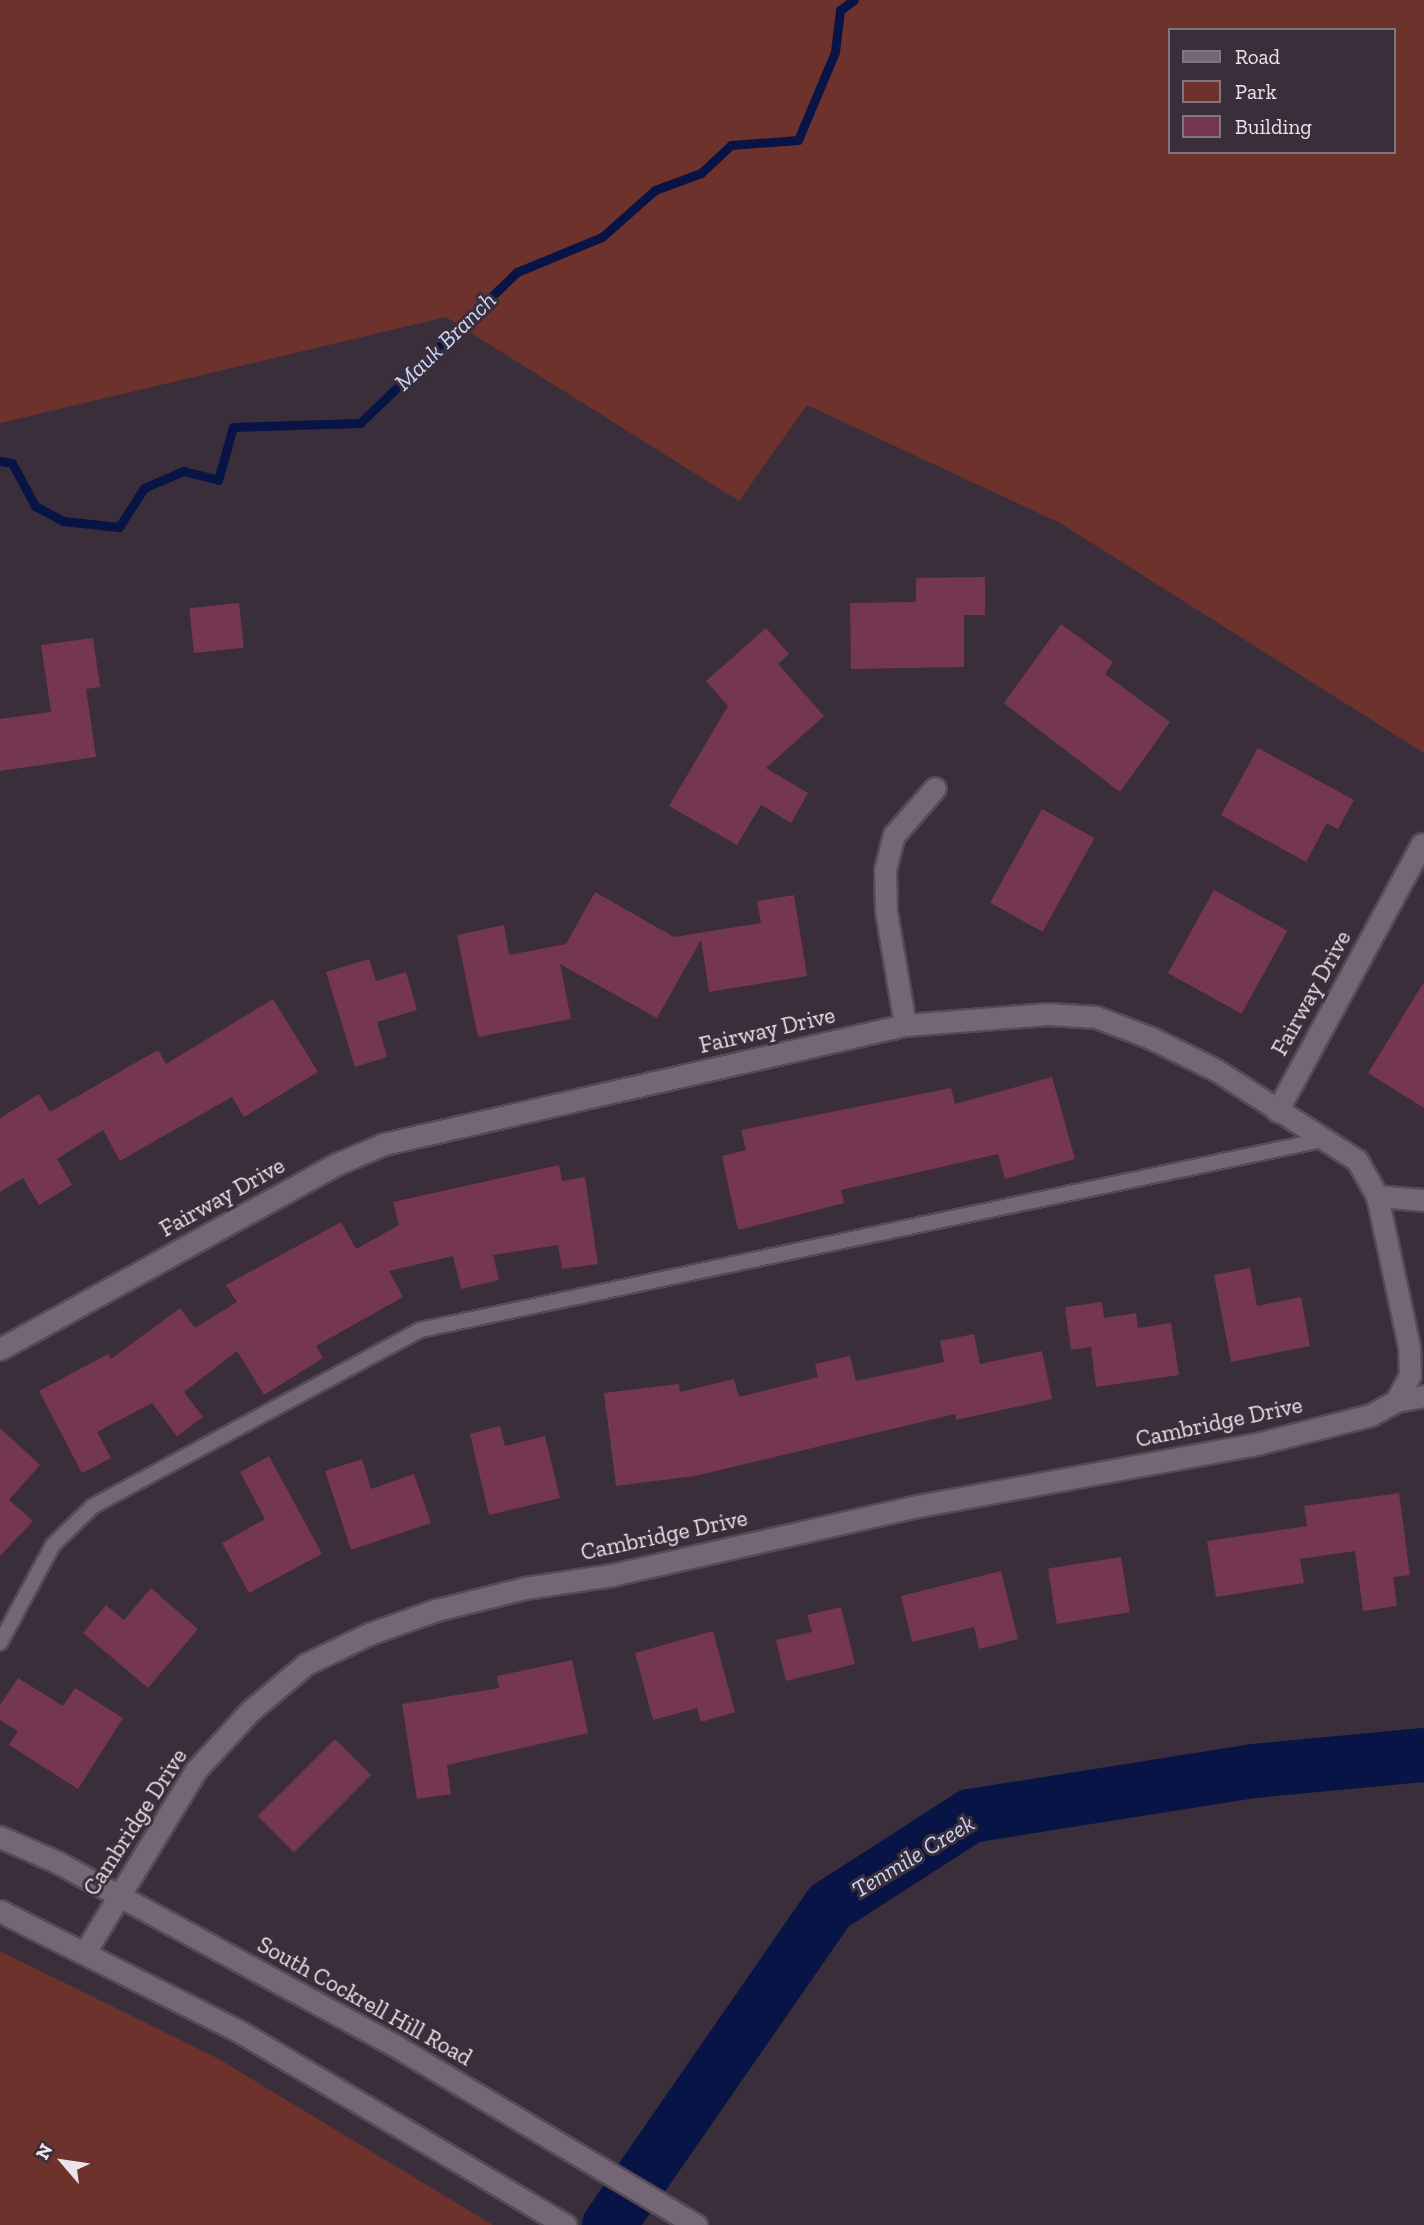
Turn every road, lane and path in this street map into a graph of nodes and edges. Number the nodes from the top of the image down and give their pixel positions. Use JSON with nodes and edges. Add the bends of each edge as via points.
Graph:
{"nodes":[{"id":1,"x":934,"y":788,"type":"dead end"},
{"id":2,"x":1422,"y":844,"type":"dead end"},
{"id":3,"x":905,"y":1025,"type":"junction"},
{"id":4,"x":1276,"y":1111,"type":"junction"},
{"id":5,"x":1329,"y":1139,"type":"junction"},
{"id":6,"x":1377,"y":1196,"type":"junction"},
{"id":7,"x":1424,"y":1200,"type":"edge"},
{"id":8,"x":0,"y":1349,"type":"edge"},
{"id":9,"x":1424,"y":1396,"type":"edge"},
{"id":10,"x":1396,"y":1401,"type":"junction"},
{"id":11,"x":0,"y":1643,"type":"edge"},
{"id":12,"x":0,"y":1837,"type":"edge"},
{"id":13,"x":118,"y":1895,"type":"junction"},
{"id":14,"x":0,"y":1911,"type":"edge"},
{"id":15,"x":85,"y":1952,"type":"junction"},
{"id":16,"x":565,"y":2225,"type":"edge"},
{"id":17,"x":696,"y":2225,"type":"edge"}],
"edges":[{"from":1,"to":3,"type":"street","via":[[894,835],[885,870],[886,911]]},
{"from":2,"to":4,"type":"street","name":"Fairway Drive"},
{"from":3,"to":4,"type":"street","name":"Fairway Drive","via":[[1048,1014],[1096,1017],[1216,1070]]},
{"from":3,"to":8,"type":"street","name":"Fairway Drive","via":[[384,1144],[337,1164]]},
{"from":4,"to":5,"type":"street"},
{"from":5,"to":6,"type":"street","via":[[1357,1160]]},
{"from":5,"to":11,"type":"lane","via":[[420,1330],[93,1507],[53,1545]]},
{"from":6,"to":7,"type":"street"},
{"from":6,"to":10,"type":"street","via":[[1409,1346],[1410,1375]]},
{"from":9,"to":10,"type":"street","name":"Cambridge Drive"},
{"from":10,"to":13,"type":"street","name":"Cambridge Drive","via":[[1371,1415],[1256,1444],[913,1507],[612,1574],[525,1588],[436,1609],[369,1634],[306,1664],[250,1711],[196,1770]]},
{"from":12,"to":13,"type":"street","name":"South Cockrell Hill Road"},
{"from":13,"to":15,"type":"street","name":"Cambridge Drive"},
{"from":13,"to":17,"type":"street","name":"South Cockrell Hill Road","via":[[516,2117]]},
{"from":14,"to":15,"type":"street"},
{"from":15,"to":16,"type":"street","via":[[237,2030]]}]}
